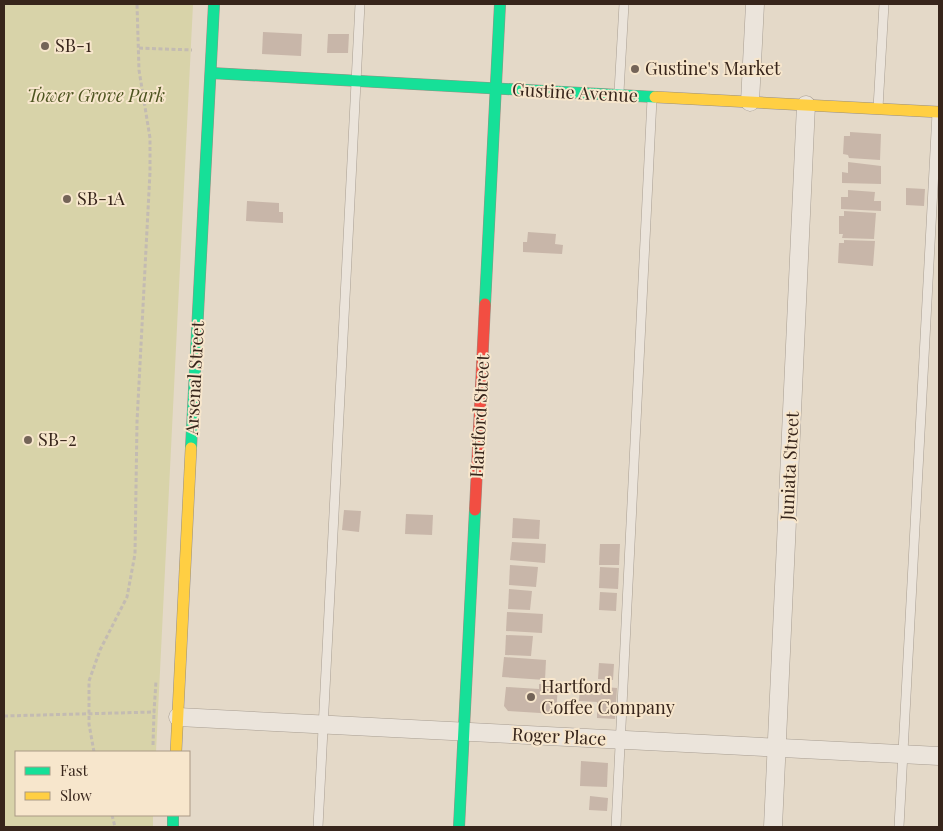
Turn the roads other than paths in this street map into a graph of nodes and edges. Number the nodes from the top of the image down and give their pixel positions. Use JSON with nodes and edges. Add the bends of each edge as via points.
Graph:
{"nodes":[{"id":1,"x":214,"y":4,"type":"edge"},
{"id":2,"x":360,"y":4,"type":"edge"},
{"id":3,"x":500,"y":4,"type":"edge"},
{"id":4,"x":624,"y":4,"type":"edge"},
{"id":5,"x":755,"y":4,"type":"edge"},
{"id":6,"x":884,"y":4,"type":"edge"},
{"id":7,"x":210,"y":73,"type":"junction"},
{"id":8,"x":356,"y":81,"type":"junction"},
{"id":9,"x":496,"y":88,"type":"junction"},
{"id":10,"x":619,"y":95,"type":"junction"},
{"id":11,"x":652,"y":96,"type":"junction"},
{"id":12,"x":750,"y":102,"type":"junction"},
{"id":13,"x":806,"y":105,"type":"junction"},
{"id":14,"x":878,"y":109,"type":"junction"},
{"id":15,"x":938,"y":112,"type":"edge"},
{"id":16,"x":178,"y":717,"type":"junction"},
{"id":17,"x":323,"y":724,"type":"junction"},
{"id":18,"x":464,"y":732,"type":"junction"},
{"id":19,"x":620,"y":740,"type":"junction"},
{"id":20,"x":777,"y":748,"type":"junction"},
{"id":21,"x":176,"y":751,"type":"edge"},
{"id":22,"x":903,"y":754,"type":"junction"},
{"id":23,"x":939,"y":756,"type":"edge"},
{"id":24,"x":318,"y":827,"type":"edge"},
{"id":25,"x":459,"y":827,"type":"edge"},
{"id":26,"x":616,"y":827,"type":"edge"},
{"id":27,"x":773,"y":827,"type":"edge"},
{"id":28,"x":899,"y":827,"type":"edge"}],
"edges":[{"from":1,"to":7,"type":"street","name":"Arsenal Street"},
{"from":2,"to":8,"type":"lane"},
{"from":3,"to":9,"type":"street","name":"Hartford Street"},
{"from":4,"to":10,"type":"lane"},
{"from":5,"to":12,"type":"street"},
{"from":6,"to":14,"type":"lane"},
{"from":7,"to":8,"type":"street","name":"Gustine Avenue"},
{"from":7,"to":16,"type":"street","name":"Arsenal Street"},
{"from":8,"to":9,"type":"street","name":"Gustine Avenue"},
{"from":8,"to":17,"type":"lane"},
{"from":9,"to":10,"type":"street","name":"Gustine Avenue"},
{"from":9,"to":18,"type":"street","name":"Hartford Street"},
{"from":10,"to":11,"type":"street","name":"Gustine Avenue"},
{"from":11,"to":12,"type":"street","name":"Gustine Avenue"},
{"from":11,"to":19,"type":"lane"},
{"from":12,"to":13,"type":"street","name":"Gustine Avenue"},
{"from":13,"to":14,"type":"street","name":"Gustine Avenue"},
{"from":13,"to":20,"type":"street","name":"Juniata Street"},
{"from":14,"to":15,"type":"street","name":"Gustine Avenue"},
{"from":15,"to":22,"type":"lane"},
{"from":16,"to":17,"type":"street","name":"Roger Place"},
{"from":16,"to":21,"type":"street","name":"Arsenal Street"},
{"from":17,"to":18,"type":"street","name":"Roger Place"},
{"from":17,"to":24,"type":"lane"},
{"from":18,"to":19,"type":"street","name":"Roger Place"},
{"from":18,"to":25,"type":"street","name":"Hartford Street"},
{"from":19,"to":20,"type":"street","name":"Roger Place"},
{"from":19,"to":26,"type":"lane"},
{"from":20,"to":22,"type":"street","name":"Roger Place"},
{"from":20,"to":27,"type":"street","name":"Juniata Street"},
{"from":22,"to":23,"type":"street","name":"Roger Place"},
{"from":22,"to":28,"type":"lane"}]}
